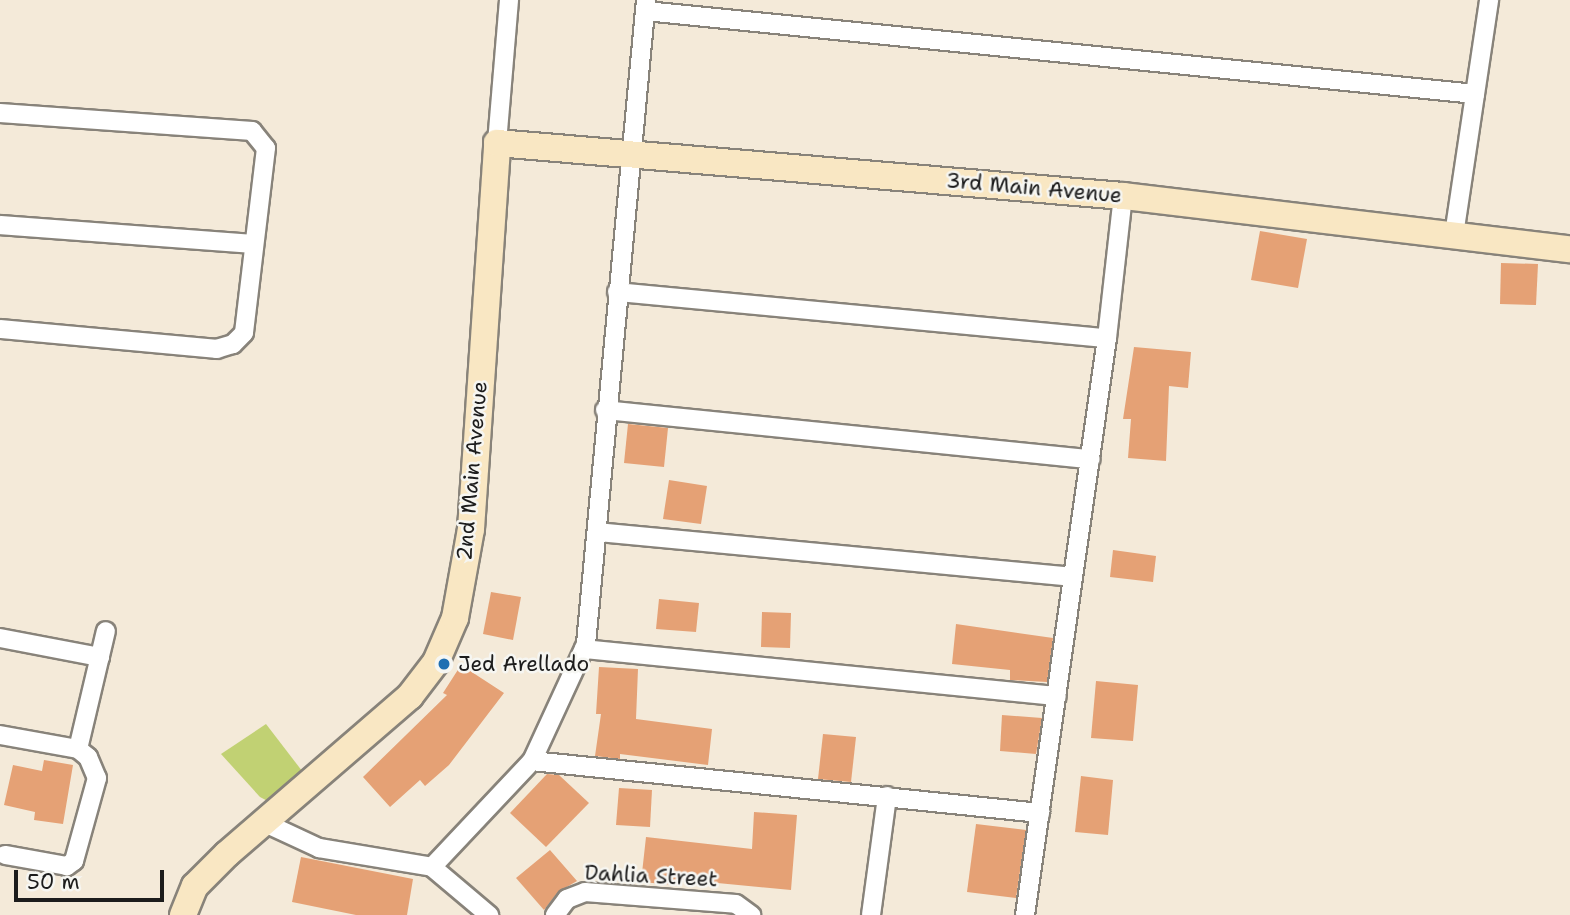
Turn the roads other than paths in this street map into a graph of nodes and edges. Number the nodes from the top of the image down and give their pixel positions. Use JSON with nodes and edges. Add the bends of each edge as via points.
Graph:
{"nodes":[{"id":1,"x":509,"y":0,"type":"edge"},
{"id":2,"x":1489,"y":0,"type":"edge"},
{"id":3,"x":646,"y":5,"type":"edge"},
{"id":4,"x":1475,"y":93,"type":"junction"},
{"id":5,"x":0,"y":113,"type":"edge"},
{"id":6,"x":497,"y":143,"type":"junction"},
{"id":7,"x":631,"y":152,"type":"junction"},
{"id":8,"x":1123,"y":195,"type":"junction"},
{"id":9,"x":0,"y":225,"type":"edge"},
{"id":10,"x":1454,"y":235,"type":"junction"},
{"id":11,"x":251,"y":244,"type":"junction"},
{"id":12,"x":1570,"y":250,"type":"edge"},
{"id":13,"x":617,"y":292,"type":"junction"},
{"id":14,"x":0,"y":329,"type":"edge"},
{"id":15,"x":1107,"y":338,"type":"junction"},
{"id":16,"x":605,"y":410,"type":"junction"},
{"id":17,"x":1090,"y":459,"type":"junction"},
{"id":18,"x":597,"y":532,"type":"junction"},
{"id":19,"x":1073,"y":577,"type":"junction"},
{"id":20,"x":107,"y":631,"type":"dead end"},
{"id":21,"x":0,"y":638,"type":"edge"},
{"id":22,"x":584,"y":649,"type":"junction"},
{"id":23,"x":100,"y":657,"type":"junction"},
{"id":24,"x":1057,"y":696,"type":"junction"},
{"id":25,"x":0,"y":735,"type":"edge"},
{"id":26,"x":78,"y":749,"type":"junction"},
{"id":27,"x":532,"y":761,"type":"junction"},
{"id":28,"x":887,"y":796,"type":"junction"},
{"id":29,"x":1040,"y":813,"type":"junction"},
{"id":30,"x":263,"y":822,"type":"junction"},
{"id":31,"x":5,"y":855,"type":"dead end"},
{"id":32,"x":432,"y":867,"type":"junction"},
{"id":33,"x":183,"y":915,"type":"edge"},
{"id":34,"x":489,"y":915,"type":"edge"},
{"id":35,"x":555,"y":915,"type":"edge"},
{"id":36,"x":751,"y":915,"type":"edge"},
{"id":37,"x":871,"y":915,"type":"edge"},
{"id":38,"x":1025,"y":915,"type":"edge"}],
"edges":[{"from":1,"to":6,"type":"street","name":"2nd Main Avenue"},
{"from":2,"to":4,"type":"street"},
{"from":3,"to":4,"type":"street"},
{"from":3,"to":7,"type":"street"},
{"from":4,"to":10,"type":"street"},
{"from":5,"to":11,"type":"street","via":[[252,131],[266,148]]},
{"from":6,"to":7,"type":"street","name":"3rd Main Avenue"},
{"from":6,"to":30,"type":"street","name":"2nd Main Avenue","via":[[471,529],[455,618],[436,662],[410,696]]},
{"from":7,"to":8,"type":"street","name":"3rd Main Avenue"},
{"from":7,"to":13,"type":"street"},
{"from":8,"to":10,"type":"street","name":"3rd Main Avenue"},
{"from":8,"to":15,"type":"street"},
{"from":9,"to":11,"type":"street"},
{"from":10,"to":12,"type":"street","name":"3rd Main Avenue"},
{"from":11,"to":14,"type":"street","via":[[244,333],[233,344],[217,349]]},
{"from":13,"to":15,"type":"street"},
{"from":13,"to":16,"type":"street"},
{"from":15,"to":17,"type":"street"},
{"from":16,"to":17,"type":"street"},
{"from":16,"to":18,"type":"street"},
{"from":17,"to":19,"type":"street"},
{"from":18,"to":19,"type":"street"},
{"from":18,"to":22,"type":"street"},
{"from":19,"to":24,"type":"street"},
{"from":20,"to":23,"type":"street"},
{"from":21,"to":23,"type":"street"},
{"from":22,"to":24,"type":"street"},
{"from":22,"to":27,"type":"street"},
{"from":23,"to":26,"type":"street"},
{"from":24,"to":29,"type":"street"},
{"from":25,"to":26,"type":"street"},
{"from":26,"to":31,"type":"street","via":[[89,757],[97,778],[74,861],[67,866]]},
{"from":27,"to":28,"type":"street"},
{"from":27,"to":32,"type":"street"},
{"from":28,"to":29,"type":"street"},
{"from":28,"to":37,"type":"street"},
{"from":29,"to":38,"type":"street"},
{"from":30,"to":32,"type":"street","via":[[319,848]]},
{"from":30,"to":33,"type":"street","name":"2nd Main Avenue","via":[[195,886]]},
{"from":32,"to":34,"type":"street"},
{"from":35,"to":36,"type":"street","name":"Dahlia Street","via":[[567,899],[585,892],[736,904]]}]}
